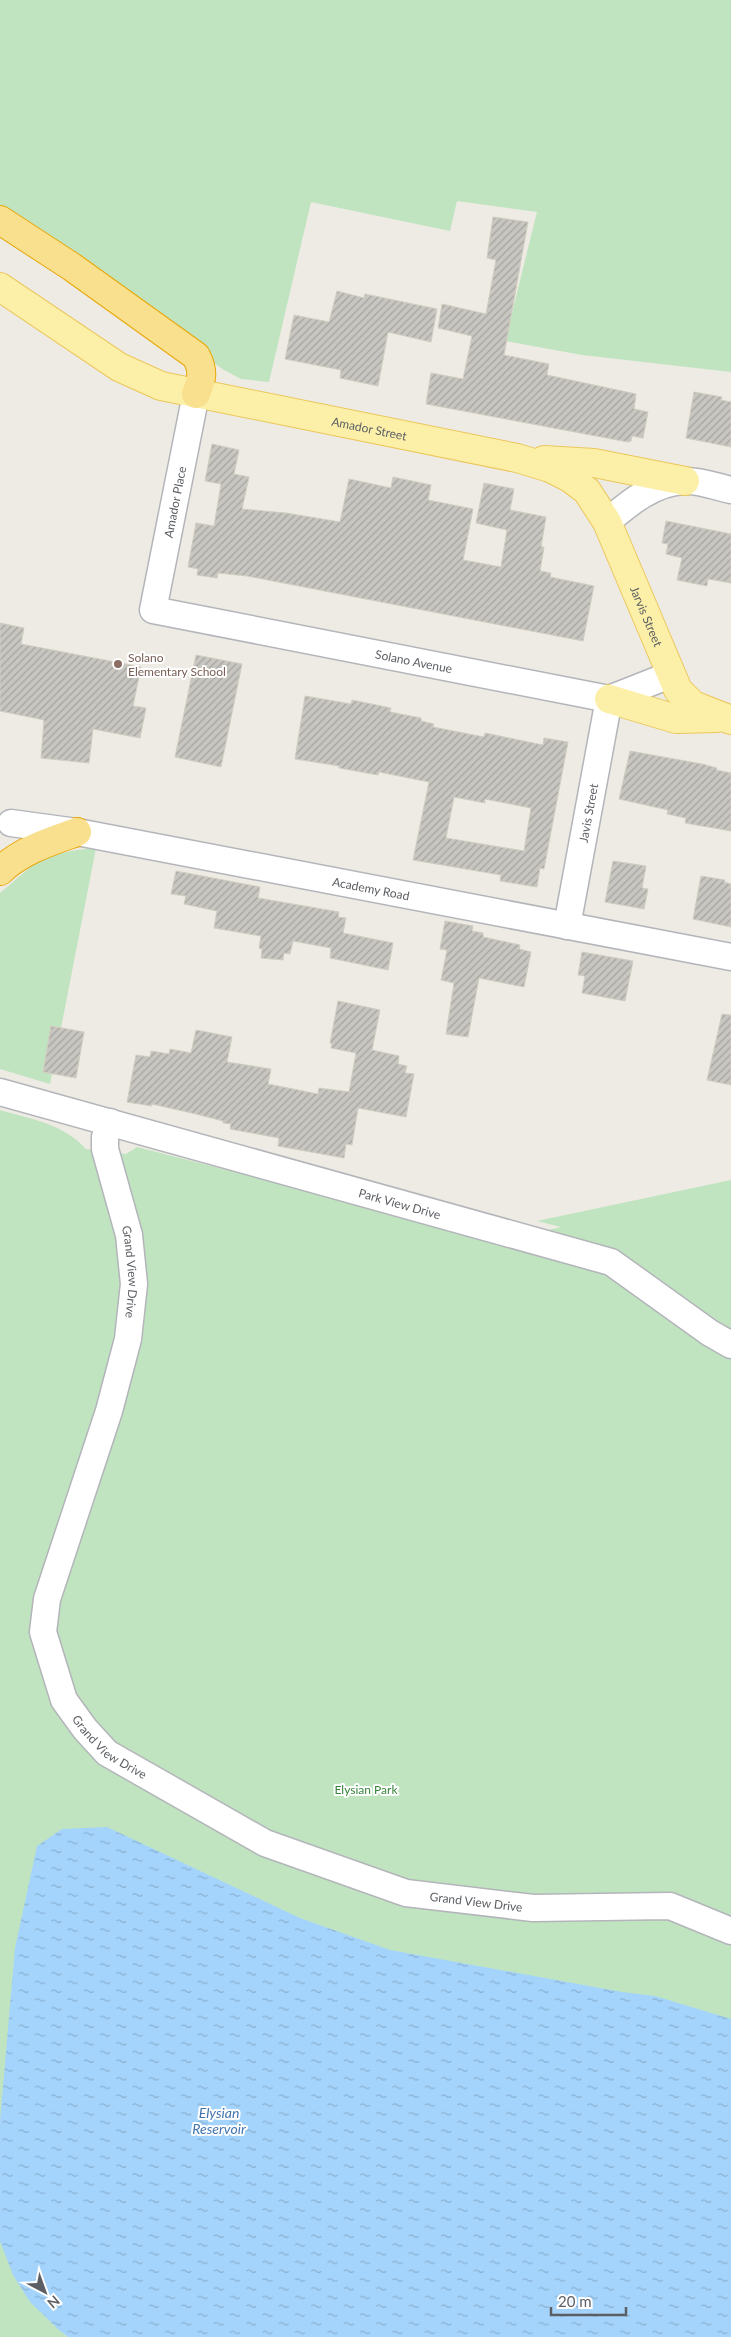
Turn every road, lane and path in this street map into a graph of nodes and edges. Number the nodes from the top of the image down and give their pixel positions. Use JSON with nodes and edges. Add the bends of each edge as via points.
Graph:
{"nodes":[{"id":1,"x":0,"y":220,"type":"edge"},
{"id":2,"x":0,"y":287,"type":"edge"},
{"id":3,"x":196,"y":394,"type":"junction"},
{"id":4,"x":517,"y":458,"type":"junction"},
{"id":5,"x":685,"y":481,"type":"junction"},
{"id":6,"x":731,"y":490,"type":"edge"},
{"id":7,"x":607,"y":522,"type":"junction"},
{"id":8,"x":154,"y":610,"type":"joint"},
{"id":9,"x":670,"y":675,"type":"junction"},
{"id":10,"x":609,"y":699,"type":"junction"},
{"id":11,"x":726,"y":719,"type":"edge"},
{"id":12,"x":11,"y":823,"type":"dead end"},
{"id":13,"x":77,"y":832,"type":"junction"},
{"id":14,"x":0,"y":871,"type":"edge"},
{"id":15,"x":567,"y":926,"type":"junction"},
{"id":16,"x":731,"y":957,"type":"edge"},
{"id":17,"x":0,"y":1092,"type":"edge"},
{"id":18,"x":110,"y":1122,"type":"junction"},
{"id":19,"x":731,"y":1345,"type":"edge"},
{"id":20,"x":731,"y":1931,"type":"edge"}],
"edges":[{"from":1,"to":3,"type":"highway","via":[[196,356],[202,376]]},
{"from":2,"to":3,"type":"main road","name":"Amador Street","via":[[119,367],[161,386]]},
{"from":3,"to":4,"type":"main road","name":"Amador Street"},
{"from":3,"to":8,"type":"street","name":"Amador Place"},
{"from":4,"to":5,"type":"main road","via":[[594,463]]},
{"from":4,"to":7,"type":"main road","name":"Amador Street","via":[[570,478],[587,491]]},
{"from":5,"to":6,"type":"street"},
{"from":5,"to":7,"type":"street","via":[[636,498]]},
{"from":7,"to":9,"type":"main road","name":"Jarvis Street"},
{"from":8,"to":10,"type":"street","name":"Solano Avenue"},
{"from":9,"to":10,"type":"street"},
{"from":9,"to":11,"type":"main road","name":"Jarvis Street","via":[[678,690],[693,705]]},
{"from":10,"to":11,"type":"main road","via":[[676,720]]},
{"from":10,"to":15,"type":"street","name":"Javis Street"},
{"from":12,"to":13,"type":"street","name":"Academy Road"},
{"from":13,"to":14,"type":"highway","via":[[33,847]]},
{"from":13,"to":15,"type":"street","name":"Academy Road"},
{"from":15,"to":16,"type":"street","name":"Academy Road"},
{"from":17,"to":18,"type":"street","name":"Park View Drive"},
{"from":18,"to":19,"type":"street","name":"Park View Drive","via":[[611,1262]]},
{"from":18,"to":20,"type":"street","name":"Grand View Drive","via":[[104,1149],[129,1235],[134,1284],[128,1340],[109,1411],[47,1599],[44,1632],[64,1700],[84,1729],[107,1753],[265,1844],[406,1893],[533,1908],[670,1906]]}]}
